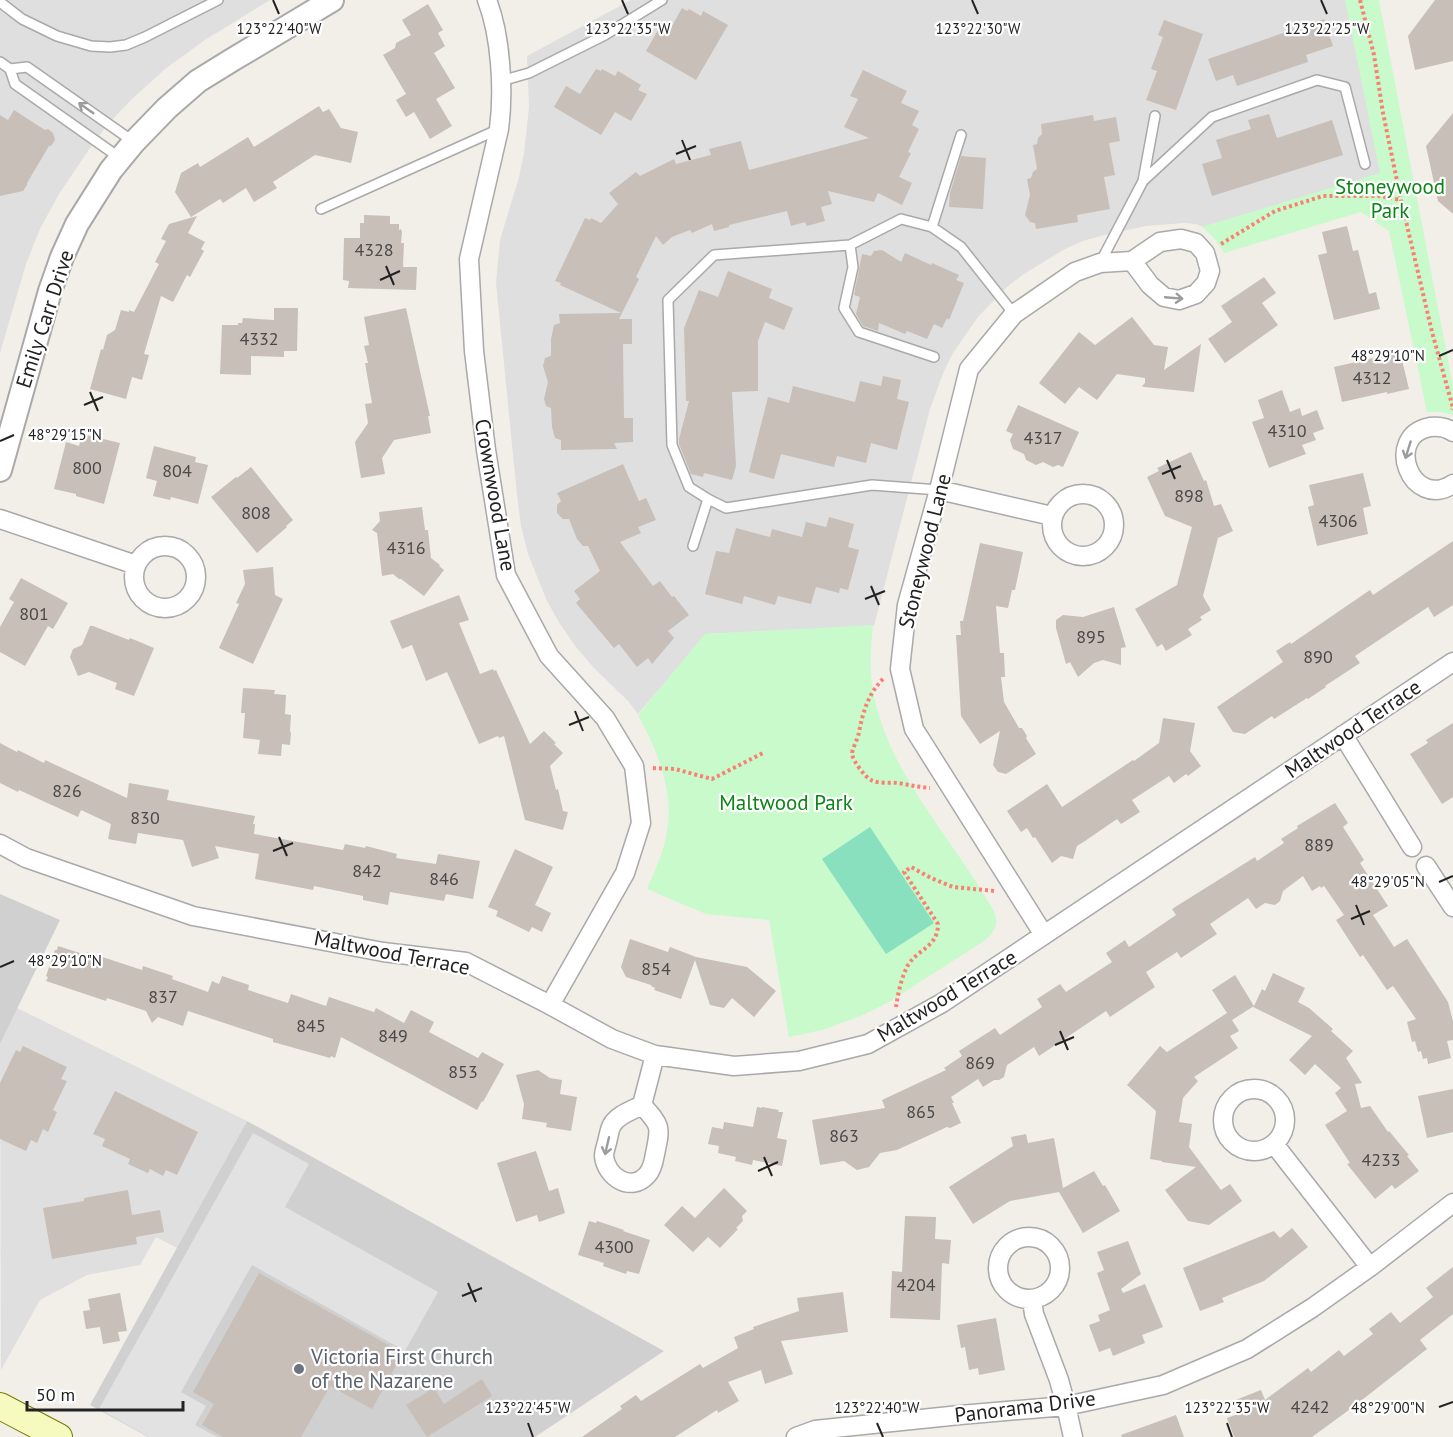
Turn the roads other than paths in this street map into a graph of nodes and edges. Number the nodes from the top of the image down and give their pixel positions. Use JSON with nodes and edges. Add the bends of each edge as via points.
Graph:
{"nodes":[{"id":1,"x":218,"y":0,"type":"edge"},
{"id":2,"x":332,"y":0,"type":"edge"},
{"id":3,"x":487,"y":0,"type":"edge"},
{"id":4,"x":662,"y":0,"type":"edge"},
{"id":5,"x":0,"y":2,"type":"edge"},
{"id":6,"x":0,"y":62,"type":"edge"},
{"id":7,"x":10,"y":69,"type":"junction"},
{"id":8,"x":501,"y":81,"type":"junction"},
{"id":9,"x":1155,"y":116,"type":"dead end"},
{"id":10,"x":499,"y":129,"type":"junction"},
{"id":11,"x":961,"y":135,"type":"dead end"},
{"id":12,"x":127,"y":150,"type":"junction"},
{"id":13,"x":1365,"y":164,"type":"dead end"},
{"id":14,"x":1143,"y":181,"type":"junction"},
{"id":15,"x":321,"y":209,"type":"dead end"},
{"id":16,"x":932,"y":227,"type":"junction"},
{"id":17,"x":850,"y":245,"type":"junction"},
{"id":18,"x":1132,"y":261,"type":"junction"},
{"id":19,"x":1100,"y":264,"type":"junction"},
{"id":20,"x":1014,"y":314,"type":"junction"},
{"id":21,"x":934,"y":357,"type":"dead end"},
{"id":22,"x":1451,"y":430,"type":"edge"},
{"id":23,"x":0,"y":470,"type":"edge"},
{"id":24,"x":1453,"y":484,"type":"edge"},
{"id":25,"x":939,"y":490,"type":"junction"},
{"id":26,"x":708,"y":499,"type":"junction"},
{"id":27,"x":1052,"y":516,"type":"dead end"},
{"id":28,"x":0,"y":519,"type":"edge"},
{"id":29,"x":693,"y":546,"type":"dead end"},
{"id":30,"x":136,"y":565,"type":"dead end"},
{"id":31,"x":1453,"y":662,"type":"edge"},
{"id":32,"x":1343,"y":735,"type":"junction"},
{"id":33,"x":0,"y":844,"type":"edge"},
{"id":34,"x":1412,"y":848,"type":"dead end"},
{"id":35,"x":1426,"y":866,"type":"dead end"},
{"id":36,"x":1453,"y":907,"type":"edge"},
{"id":37,"x":1044,"y":935,"type":"junction"},
{"id":38,"x":550,"y":1005,"type":"junction"},
{"id":39,"x":655,"y":1056,"type":"junction"},
{"id":40,"x":642,"y":1105,"type":"dead end"},
{"id":41,"x":1274,"y":1144,"type":"dead end"},
{"id":42,"x":1453,"y":1203,"type":"edge"},
{"id":43,"x":1370,"y":1267,"type":"junction"},
{"id":44,"x":1032,"y":1300,"type":"dead end"},
{"id":45,"x":0,"y":1406,"type":"edge"},
{"id":46,"x":1066,"y":1406,"type":"junction"},
{"id":47,"x":59,"y":1437,"type":"edge"},
{"id":48,"x":796,"y":1437,"type":"edge"},
{"id":49,"x":1073,"y":1437,"type":"edge"}],
"edges":[{"from":1,"to":5,"type":"lane","via":[[145,38],[110,47],[57,36],[22,19]]},
{"from":2,"to":12,"type":"street","name":"Emily Carr Drive","via":[[198,81]]},
{"from":3,"to":8,"type":"street","name":"Crownwood Lane"},
{"from":4,"to":8,"type":"lane","via":[[605,35],[529,73]]},
{"from":6,"to":7,"type":"lane"},
{"from":7,"to":12,"type":"lane","via":[[15,84]]},
{"from":12,"to":7,"type":"lane","one_way":true,"via":[[27,67]]},
{"from":8,"to":10,"type":"street","name":"Crownwood Lane"},
{"from":9,"to":14,"type":"lane"},
{"from":10,"to":15,"type":"lane"},
{"from":10,"to":38,"type":"street","name":"Crownwood Lane","via":[[469,259],[474,351],[506,574],[549,656],[605,718],[634,766],[642,823],[625,873]]},
{"from":11,"to":16,"type":"lane"},
{"from":12,"to":23,"type":"street","name":"Emily Carr Drive","via":[[77,224],[62,257]]},
{"from":13,"to":14,"type":"lane","via":[[1345,87],[1317,80],[1212,117]]},
{"from":14,"to":19,"type":"lane"},
{"from":16,"to":17,"type":"lane","via":[[901,219]]},
{"from":16,"to":20,"type":"lane","via":[[961,247]]},
{"from":17,"to":21,"type":"lane","via":[[853,267],[844,308],[859,332]]},
{"from":17,"to":26,"type":"lane","via":[[714,255],[668,300],[672,445],[689,487]]},
{"from":18,"to":18,"type":"street","name":"Stoneywood Lane","one_way":true,"via":[[1164,297],[1179,300],[1196,294],[1206,283],[1209,271],[1205,253],[1196,243],[1181,239],[1160,242]]},
{"from":18,"to":19,"type":"street","name":"Stoneywood Lane"},
{"from":19,"to":20,"type":"street","name":"Stoneywood Lane","via":[[1075,272]]},
{"from":20,"to":25,"type":"street","name":"Stoneywood Lane","via":[[969,369]]},
{"from":22,"to":24,"type":"street","one_way":true,"via":[[1425,428],[1407,445],[1405,457],[1413,480],[1424,487],[1435,489]]},
{"from":25,"to":26,"type":"lane","via":[[872,485],[726,508]]},
{"from":25,"to":27,"type":"street"},
{"from":25,"to":37,"type":"street","name":"Stoneywood Lane","via":[[907,605],[900,669],[914,729]]},
{"from":26,"to":29,"type":"lane"},
{"from":28,"to":30,"type":"street"},
{"from":31,"to":32,"type":"street","name":"Maltwood Terrace"},
{"from":32,"to":34,"type":"street"},
{"from":32,"to":37,"type":"street","name":"Maltwood Terrace"},
{"from":33,"to":38,"type":"street","name":"Maltwood Terrace","via":[[26,858],[193,916],[384,952],[466,962]]},
{"from":35,"to":36,"type":"street"},
{"from":37,"to":39,"type":"street","name":"Maltwood Terrace","via":[[942,1003],[868,1044],[799,1061],[734,1066]]},
{"from":38,"to":39,"type":"street","name":"Maltwood Terrace","via":[[612,1039]]},
{"from":39,"to":40,"type":"street"},
{"from":41,"to":43,"type":"street"},
{"from":42,"to":43,"type":"street","name":"Panorama Drive"},
{"from":43,"to":46,"type":"street","name":"Panorama Drive","via":[[1247,1349],[1163,1385]]},
{"from":44,"to":46,"type":"street"},
{"from":45,"to":47,"type":"main road"},
{"from":46,"to":48,"type":"street","name":"Panorama Drive","via":[[815,1430]]},
{"from":46,"to":49,"type":"street"}]}
